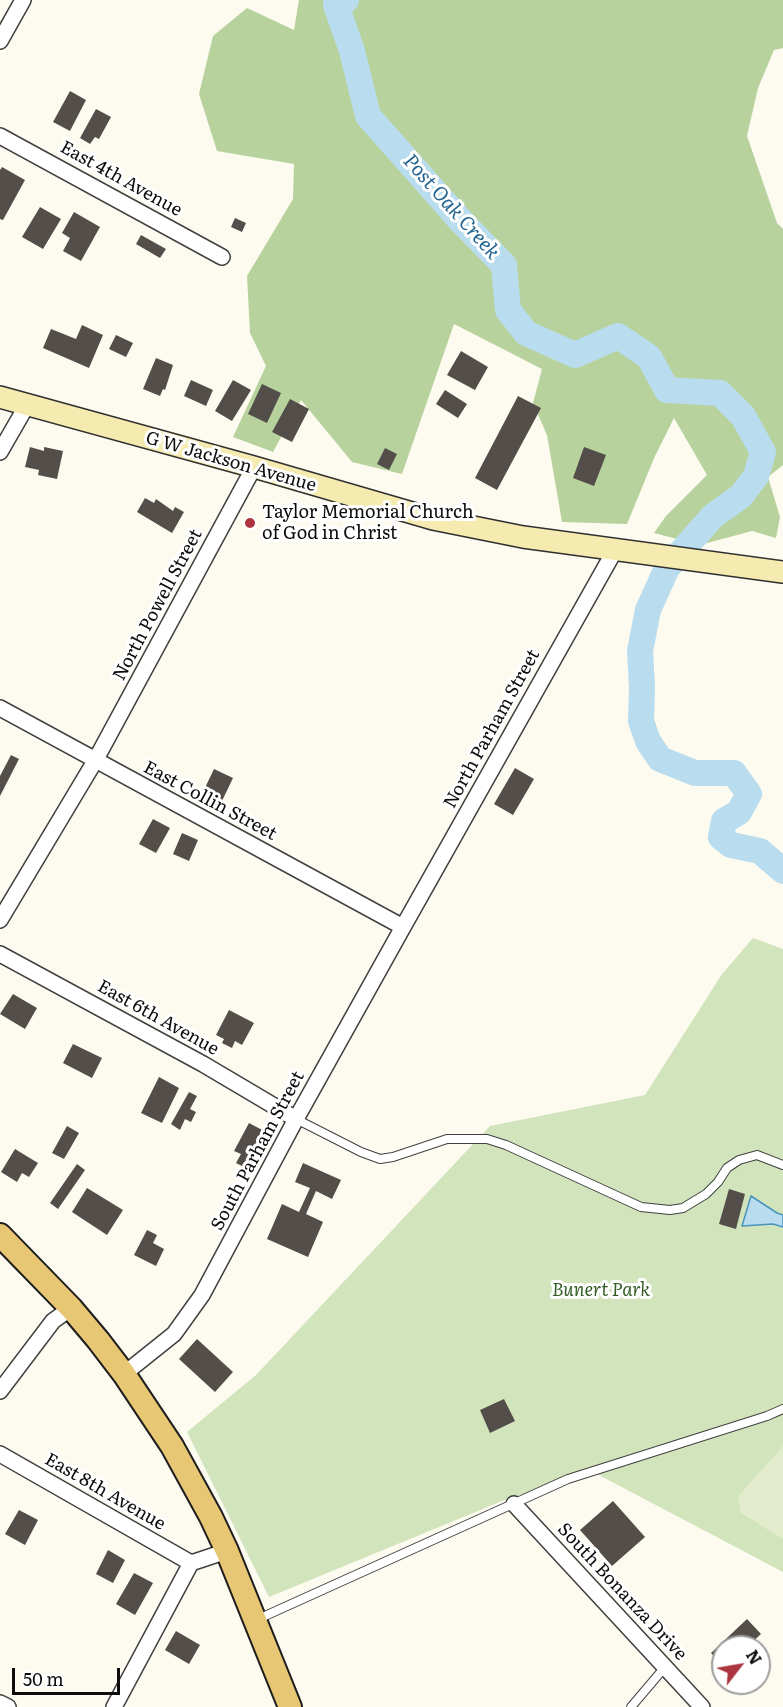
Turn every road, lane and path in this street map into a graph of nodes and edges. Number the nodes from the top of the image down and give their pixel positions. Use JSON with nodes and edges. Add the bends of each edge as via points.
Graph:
{"nodes":[{"id":1,"x":23,"y":0,"type":"edge"},
{"id":2,"x":0,"y":41,"type":"edge"},
{"id":3,"x":0,"y":136,"type":"edge"},
{"id":4,"x":222,"y":257,"type":"dead end"},
{"id":5,"x":0,"y":398,"type":"edge"},
{"id":6,"x":27,"y":405,"type":"junction"},
{"id":7,"x":0,"y":452,"type":"edge"},
{"id":8,"x":254,"y":467,"type":"junction"},
{"id":9,"x":619,"y":550,"type":"junction"},
{"id":10,"x":783,"y":572,"type":"edge"},
{"id":11,"x":0,"y":708,"type":"edge"},
{"id":12,"x":95,"y":761,"type":"junction"},
{"id":13,"x":0,"y":920,"type":"edge"},
{"id":14,"x":403,"y":927,"type":"junction"},
{"id":15,"x":0,"y":954,"type":"edge"},
{"id":16,"x":296,"y":1119,"type":"junction"},
{"id":17,"x":783,"y":1165,"type":"edge"},
{"id":18,"x":0,"y":1235,"type":"edge"},
{"id":19,"x":71,"y":1308,"type":"junction"},
{"id":20,"x":124,"y":1374,"type":"junction"},
{"id":21,"x":0,"y":1391,"type":"edge"},
{"id":22,"x":783,"y":1409,"type":"edge"},
{"id":23,"x":0,"y":1454,"type":"edge"},
{"id":24,"x":514,"y":1504,"type":"junction"},
{"id":25,"x":227,"y":1551,"type":"junction"},
{"id":26,"x":191,"y":1563,"type":"junction"},
{"id":27,"x":255,"y":1620,"type":"junction"},
{"id":28,"x":665,"y":1667,"type":"junction"},
{"id":29,"x":0,"y":1702,"type":"edge"},
{"id":30,"x":8,"y":1707,"type":"edge"},
{"id":31,"x":114,"y":1707,"type":"edge"},
{"id":32,"x":290,"y":1707,"type":"edge"},
{"id":33,"x":632,"y":1707,"type":"edge"},
{"id":34,"x":702,"y":1707,"type":"edge"}],
"edges":[{"from":1,"to":2,"type":"street"},
{"from":3,"to":4,"type":"street","name":"East 4th Avenue"},
{"from":5,"to":6,"type":"street","name":"G W Jackson Avenue"},
{"from":6,"to":7,"type":"street"},
{"from":6,"to":8,"type":"street","name":"G W Jackson Avenue"},
{"from":8,"to":9,"type":"street","name":"G W Jackson Avenue","via":[[433,519]]},
{"from":8,"to":12,"type":"street","name":"North Powell Street"},
{"from":9,"to":10,"type":"street","name":"G W Jackson Avenue"},
{"from":9,"to":14,"type":"street","name":"North Parham Street"},
{"from":11,"to":12,"type":"street","name":"East Collin Street"},
{"from":12,"to":13,"type":"street","name":"North Powell Street"},
{"from":12,"to":14,"type":"street","name":"East Collin Street"},
{"from":14,"to":16,"type":"street","name":"South Parham Street"},
{"from":15,"to":16,"type":"street","name":"East 6th Avenue"},
{"from":16,"to":17,"type":"lane","via":[[380,1159],[447,1139],[487,1139],[641,1207],[670,1210],[683,1208],[706,1194],[727,1168],[739,1160],[757,1155]]},
{"from":16,"to":20,"type":"street","name":"South Parham Street","via":[[188,1318]]},
{"from":18,"to":19,"type":"main road"},
{"from":19,"to":20,"type":"main road"},
{"from":19,"to":21,"type":"street","via":[[53,1321]]},
{"from":20,"to":25,"type":"main road","via":[[188,1473]]},
{"from":22,"to":24,"type":"lane","via":[[568,1479]]},
{"from":23,"to":26,"type":"street","name":"East 8th Avenue"},
{"from":24,"to":27,"type":"lane"},
{"from":24,"to":28,"type":"street","name":"South Bonanza Drive"},
{"from":25,"to":26,"type":"street"},
{"from":25,"to":27,"type":"main road"},
{"from":26,"to":31,"type":"street"},
{"from":27,"to":32,"type":"main road"},
{"from":28,"to":33,"type":"lane"},
{"from":28,"to":34,"type":"street","name":"South Bonanza Drive"},
{"from":29,"to":30,"type":"street"}]}
